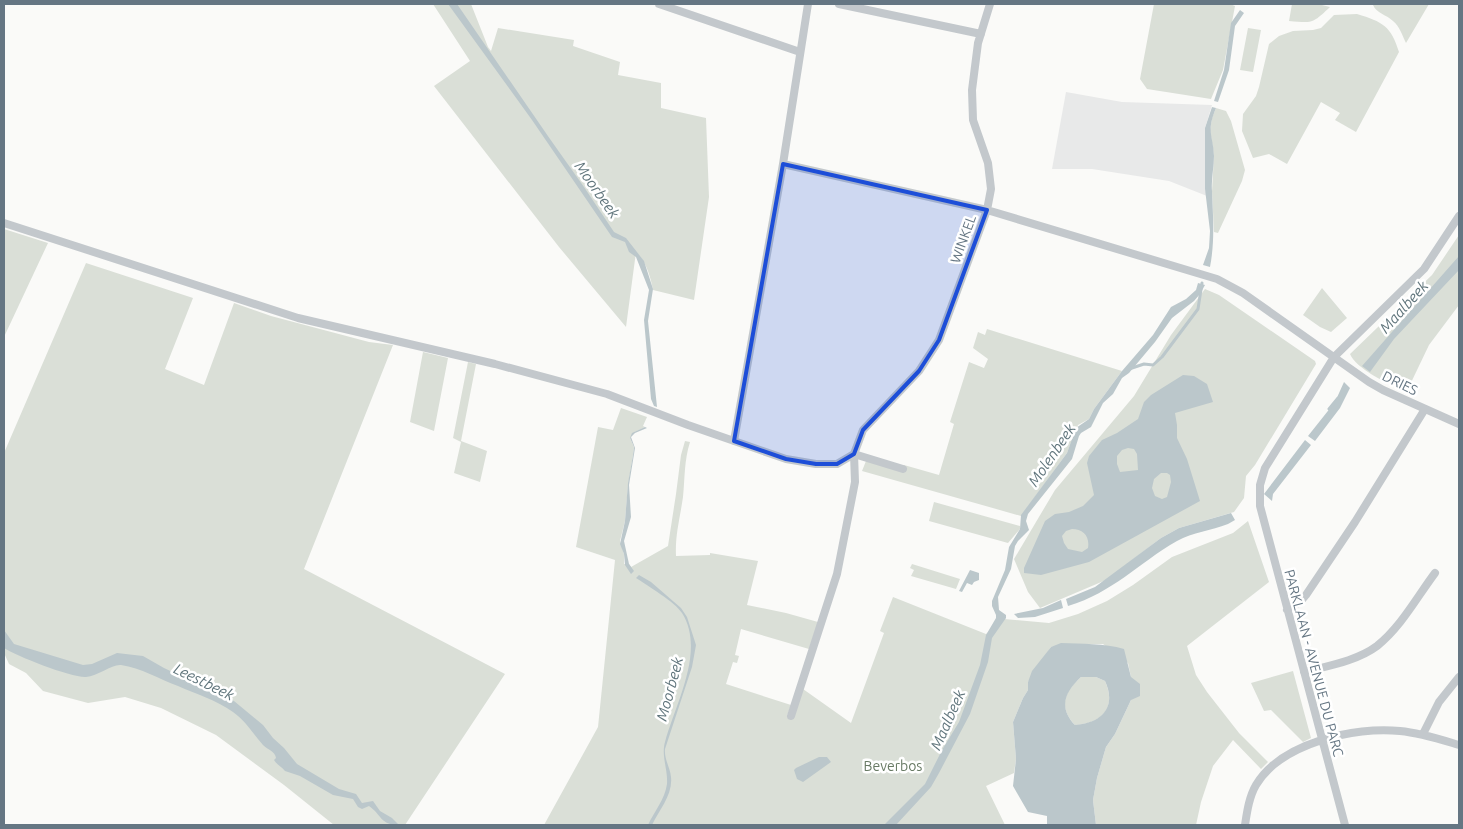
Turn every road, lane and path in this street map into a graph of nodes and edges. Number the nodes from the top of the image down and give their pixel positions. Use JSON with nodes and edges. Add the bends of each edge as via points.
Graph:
{"nodes":[{"id":1,"x":659,"y":4,"type":"edge"},
{"id":2,"x":808,"y":4,"type":"edge"},
{"id":3,"x":839,"y":4,"type":"edge"},
{"id":4,"x":990,"y":4,"type":"edge"},
{"id":5,"x":981,"y":34,"type":"junction"},
{"id":6,"x":800,"y":52,"type":"junction"},
{"id":7,"x":783,"y":164,"type":"junction"},
{"id":8,"x":987,"y":210,"type":"junction"},
{"id":9,"x":1459,"y":216,"type":"edge"},
{"id":10,"x":4,"y":224,"type":"edge"},
{"id":11,"x":1334,"y":357,"type":"junction"},
{"id":12,"x":1425,"y":409,"type":"junction"},
{"id":13,"x":1459,"y":424,"type":"edge"},
{"id":14,"x":734,"y":441,"type":"junction"},
{"id":15,"x":854,"y":454,"type":"junction"},
{"id":16,"x":903,"y":469,"type":"dead end"},
{"id":17,"x":1435,"y":572,"type":"dead end"},
{"id":18,"x":1287,"y":610,"type":"junction"},
{"id":19,"x":1304,"y":672,"type":"junction"},
{"id":20,"x":1459,"y":677,"type":"edge"},
{"id":21,"x":791,"y":716,"type":"dead end"},
{"id":22,"x":1423,"y":734,"type":"junction"},
{"id":23,"x":1322,"y":741,"type":"junction"},
{"id":24,"x":1459,"y":745,"type":"edge"},
{"id":25,"x":1245,"y":825,"type":"edge"},
{"id":26,"x":1345,"y":825,"type":"edge"}],
"edges":[{"from":1,"to":6,"type":"street"},
{"from":2,"to":6,"type":"street"},
{"from":3,"to":5,"type":"street"},
{"from":4,"to":5,"type":"street","name":"WINKEL"},
{"from":5,"to":8,"type":"street","name":"WINKEL","via":[[972,90],[973,120],[988,163],[991,189]]},
{"from":6,"to":7,"type":"street"},
{"from":7,"to":8,"type":"street","name":"DRIES"},
{"from":7,"to":14,"type":"street"},
{"from":8,"to":11,"type":"street","name":"DRIES","via":[[1217,279],[1243,293]]},
{"from":8,"to":15,"type":"street","name":"WINKEL","via":[[938,340],[918,371],[863,430]]},
{"from":9,"to":11,"type":"street","name":"PARKLAAN - AVENUE DU PARC","via":[[1424,269]]},
{"from":10,"to":14,"type":"street","via":[[298,318],[607,394]]},
{"from":11,"to":12,"type":"street","name":"DRIES","via":[[1369,382]]},
{"from":11,"to":18,"type":"street","name":"PARKLAAN - AVENUE DU PARC","via":[[1265,468],[1260,485],[1260,506]]},
{"from":12,"to":13,"type":"street","name":"DRIES"},
{"from":12,"to":18,"type":"street","via":[[1306,595]]},
{"from":14,"to":15,"type":"street","via":[[786,459],[816,464],[837,464]]},
{"from":15,"to":16,"type":"street"},
{"from":15,"to":21,"type":"street","via":[[855,482],[837,574]]},
{"from":17,"to":19,"type":"street","via":[[1404,615],[1376,646],[1360,655]]},
{"from":18,"to":19,"type":"street","name":"PARKLAAN - AVENUE DU PARC"},
{"from":19,"to":23,"type":"street","name":"PARKLAAN - AVENUE DU PARC"},
{"from":20,"to":22,"type":"street","via":[[1439,702]]},
{"from":22,"to":23,"type":"street","via":[[1374,730]]},
{"from":22,"to":24,"type":"street"},
{"from":23,"to":25,"type":"street","via":[[1291,752],[1269,770],[1256,785],[1247,808]]},
{"from":23,"to":26,"type":"street","name":"PARKLAAN - AVENUE DU PARC"}]}
